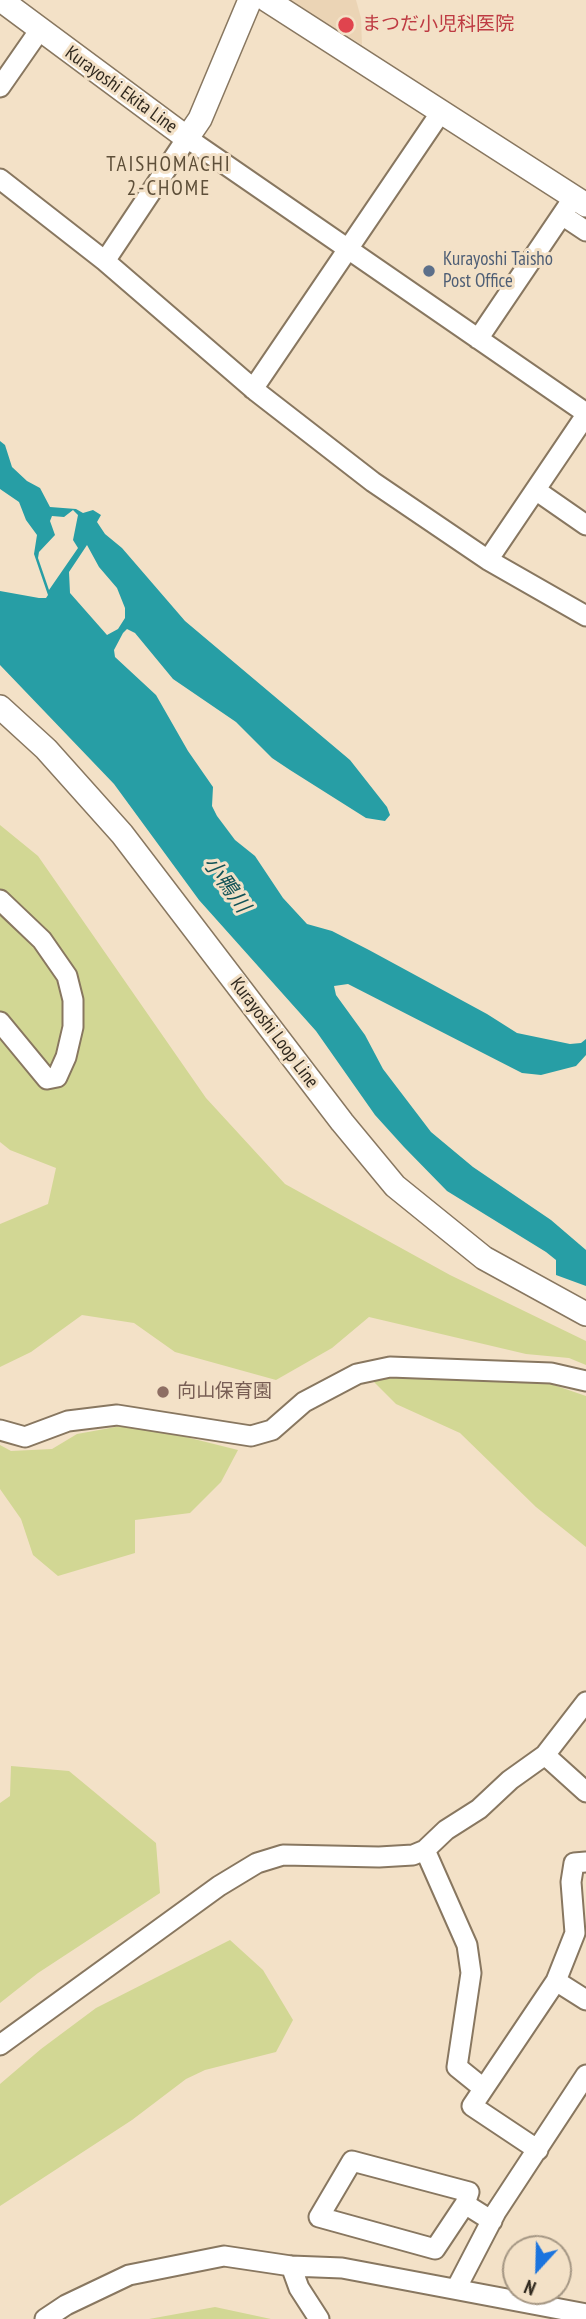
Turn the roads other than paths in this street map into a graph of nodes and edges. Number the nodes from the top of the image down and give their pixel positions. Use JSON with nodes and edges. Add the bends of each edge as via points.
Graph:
{"nodes":[{"id":1,"x":0,"y":0,"type":"edge"},
{"id":2,"x":250,"y":0,"type":"edge"},
{"id":3,"x":267,"y":0,"type":"edge"},
{"id":4,"x":39,"y":31,"type":"junction"},
{"id":5,"x":0,"y":87,"type":"edge"},
{"id":6,"x":441,"y":112,"type":"junction"},
{"id":7,"x":187,"y":138,"type":"junction"},
{"id":8,"x":0,"y":179,"type":"edge"},
{"id":9,"x":574,"y":206,"type":"edge"},
{"id":10,"x":586,"y":231,"type":"edge"},
{"id":11,"x":348,"y":251,"type":"junction"},
{"id":12,"x":105,"y":261,"type":"junction"},
{"id":13,"x":478,"y":339,"type":"junction"},
{"id":14,"x":254,"y":389,"type":"junction"},
{"id":15,"x":586,"y":414,"type":"edge"},
{"id":16,"x":537,"y":491,"type":"junction"},
{"id":17,"x":586,"y":525,"type":"edge"},
{"id":18,"x":488,"y":560,"type":"junction"},
{"id":19,"x":586,"y":616,"type":"edge"},
{"id":20,"x":0,"y":707,"type":"edge"},
{"id":21,"x":0,"y":901,"type":"edge"},
{"id":22,"x":0,"y":1022,"type":"edge"},
{"id":23,"x":586,"y":1314,"type":"edge"},
{"id":24,"x":586,"y":1381,"type":"edge"},
{"id":25,"x":0,"y":1430,"type":"edge"},
{"id":26,"x":586,"y":1702,"type":"edge"},
{"id":27,"x":545,"y":1755,"type":"junction"},
{"id":28,"x":586,"y":1792,"type":"edge"},
{"id":29,"x":425,"y":1850,"type":"junction"},
{"id":30,"x":586,"y":1862,"type":"edge"},
{"id":31,"x":556,"y":1981,"type":"junction"},
{"id":32,"x":586,"y":2000,"type":"edge"},
{"id":33,"x":0,"y":2045,"type":"edge"},
{"id":34,"x":586,"y":2075,"type":"edge"},
{"id":35,"x":483,"y":2088,"type":"junction"},
{"id":36,"x":538,"y":2150,"type":"junction"},
{"id":37,"x":466,"y":2204,"type":"junction"},
{"id":38,"x":492,"y":2221,"type":"junction"},
{"id":39,"x":291,"y":2266,"type":"junction"},
{"id":40,"x":456,"y":2289,"type":"junction"},
{"id":41,"x":586,"y":2314,"type":"edge"},
{"id":42,"x":45,"y":2319,"type":"edge"},
{"id":43,"x":319,"y":2319,"type":"edge"}],
"edges":[{"from":1,"to":4,"type":"main road","name":"Kurayoshi Ekita Line"},
{"from":2,"to":7,"type":"main road","name":"Kurayoshi Ekita Line","via":[[200,119]]},
{"from":3,"to":6,"type":"main road"},
{"from":4,"to":5,"type":"street"},
{"from":4,"to":7,"type":"main road","name":"Kurayoshi Ekita Line"},
{"from":6,"to":9,"type":"main road"},
{"from":6,"to":11,"type":"street"},
{"from":7,"to":11,"type":"street"},
{"from":7,"to":12,"type":"street"},
{"from":8,"to":12,"type":"street"},
{"from":9,"to":10,"type":"street"},
{"from":9,"to":13,"type":"street"},
{"from":11,"to":13,"type":"street"},
{"from":11,"to":14,"type":"street"},
{"from":12,"to":14,"type":"street"},
{"from":13,"to":15,"type":"street"},
{"from":14,"to":18,"type":"street","via":[[373,482]]},
{"from":15,"to":16,"type":"street"},
{"from":16,"to":17,"type":"street"},
{"from":16,"to":18,"type":"street"},
{"from":18,"to":19,"type":"street"},
{"from":20,"to":23,"type":"main road","name":"Kurayoshi Loop Line","via":[[46,749],[122,834],[395,1186],[484,1258]]},
{"from":21,"to":22,"type":"street","via":[[41,940],[67,976],[73,1027],[57,1077],[47,1079]]},
{"from":24,"to":25,"type":"street","via":[[551,1373],[390,1367],[357,1374],[304,1402],[272,1430],[251,1436],[117,1415],[68,1421],[25,1437]]},
{"from":26,"to":27,"type":"street"},
{"from":27,"to":28,"type":"street"},
{"from":27,"to":29,"type":"street"},
{"from":29,"to":33,"type":"street","via":[[379,1857],[283,1855],[257,1863]]},
{"from":29,"to":35,"type":"street","via":[[467,1945],[471,1973],[457,2067]]},
{"from":30,"to":31,"type":"street","via":[[574,1863],[575,1933]]},
{"from":31,"to":32,"type":"street"},
{"from":31,"to":35,"type":"street"},
{"from":34,"to":36,"type":"street"},
{"from":35,"to":36,"type":"street","via":[[472,2106]]},
{"from":36,"to":38,"type":"street"},
{"from":37,"to":37,"type":"street","via":[[435,2249],[319,2217],[352,2161],[469,2192]]},
{"from":37,"to":38,"type":"street"},
{"from":38,"to":40,"type":"street"},
{"from":39,"to":40,"type":"street","via":[[342,2268]]},
{"from":39,"to":42,"type":"street","via":[[224,2256],[162,2266],[96,2289]]},
{"from":39,"to":43,"type":"street"},
{"from":40,"to":41,"type":"street"}]}
